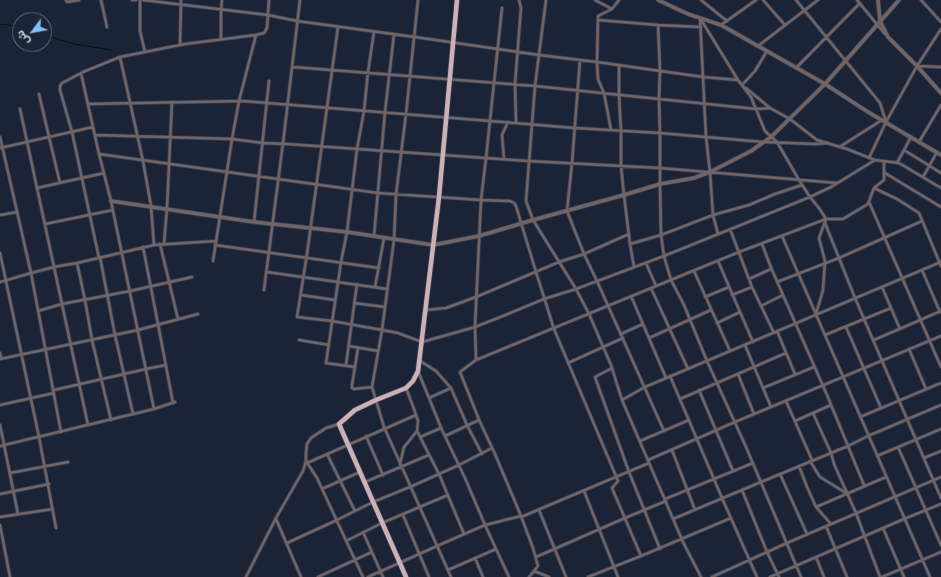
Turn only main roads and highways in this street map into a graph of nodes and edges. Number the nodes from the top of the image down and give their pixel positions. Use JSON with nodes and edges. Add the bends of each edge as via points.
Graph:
{"nodes":[{"id":1,"x":457,"y":0,"type":"edge"},
{"id":2,"x":406,"y":577,"type":"edge"}],
"edges":[{"from":1,"to":2,"type":"highway","via":[[439,197],[418,371],[406,388],[355,410],[339,424]]}]}
